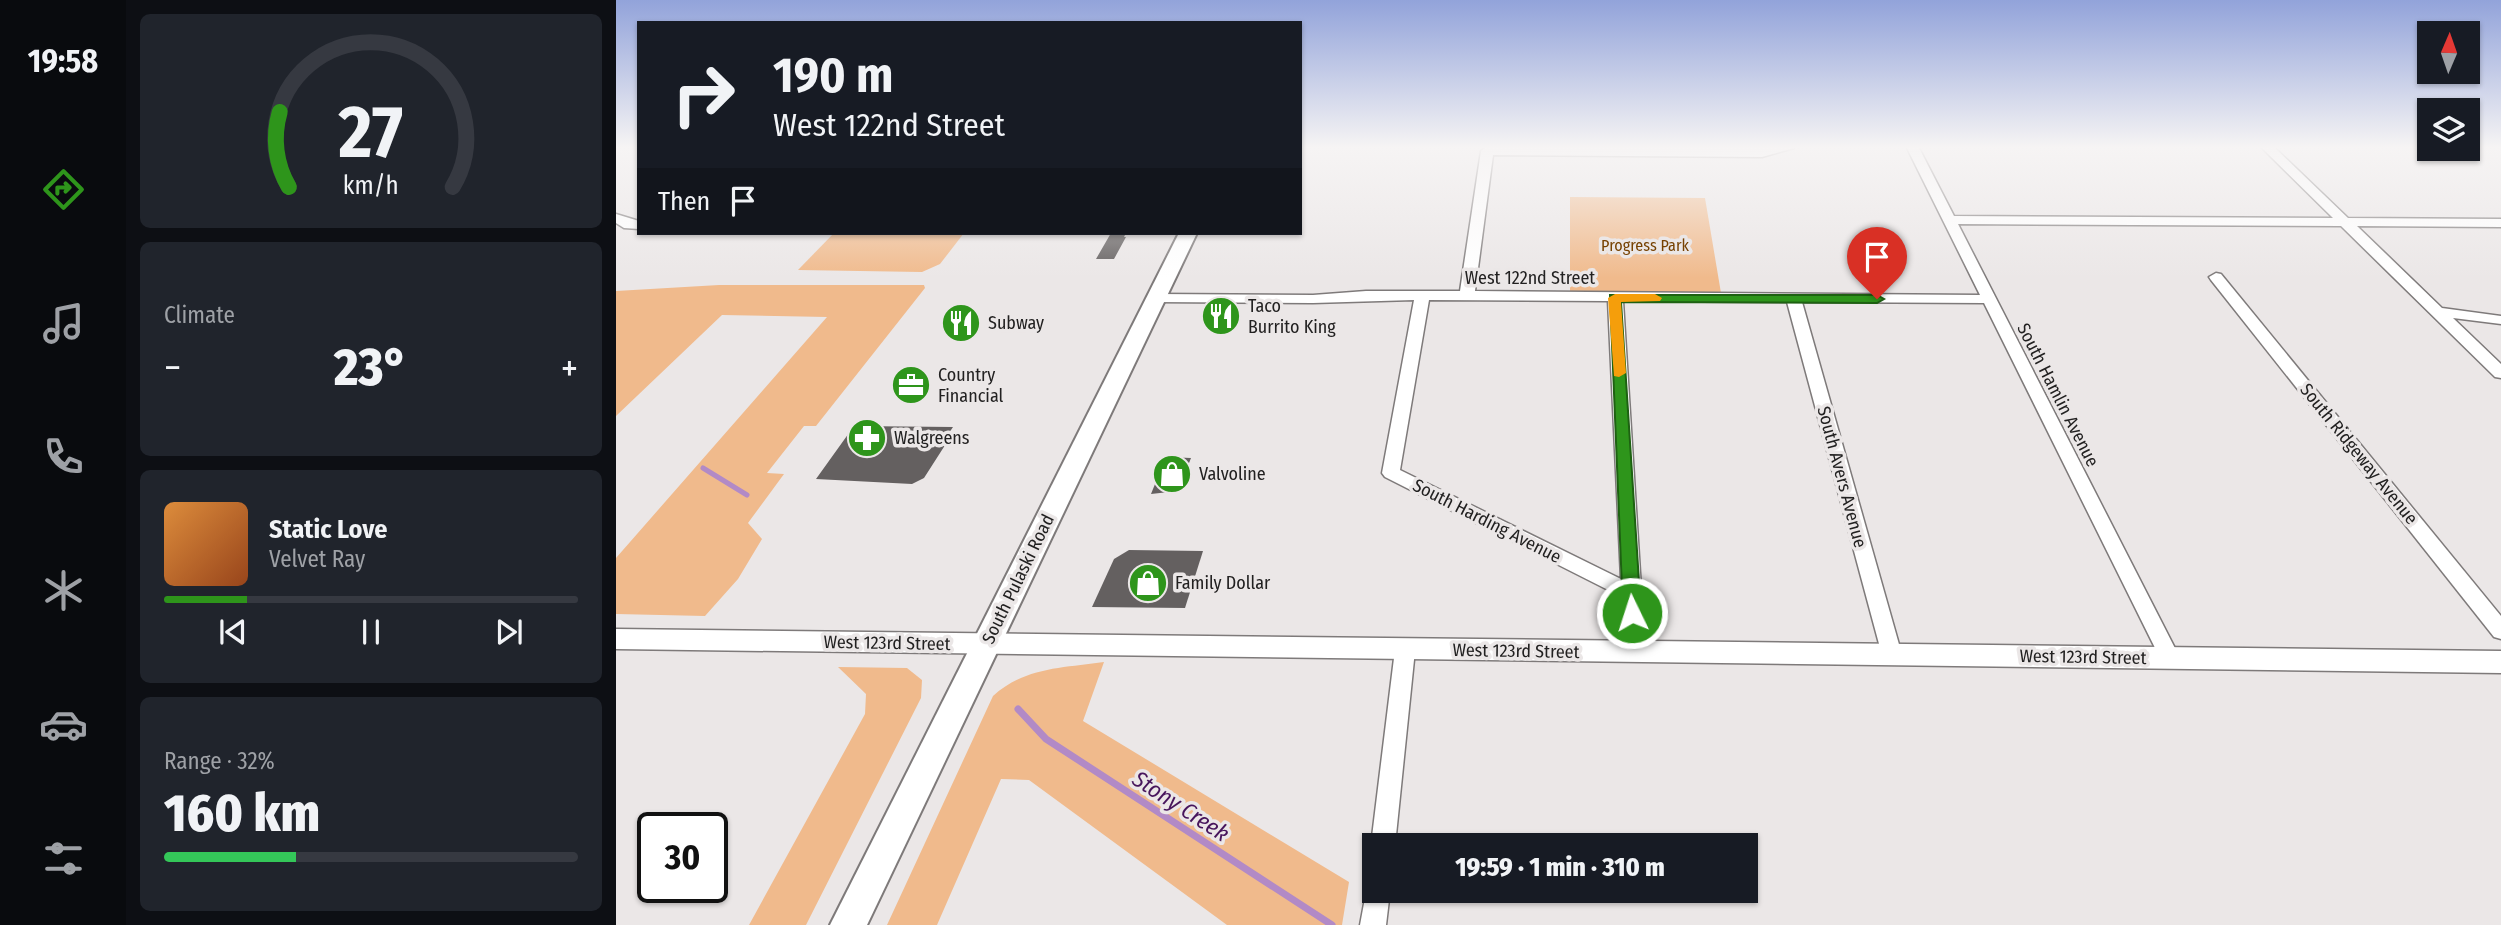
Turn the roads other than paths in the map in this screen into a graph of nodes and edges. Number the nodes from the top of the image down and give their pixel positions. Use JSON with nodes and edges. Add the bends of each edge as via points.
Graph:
{"nodes":[{"id":1,"x":1481,"y":191,"type":"edge"},
{"id":2,"x":1935,"y":191,"type":"edge"},
{"id":3,"x":2313,"y":191,"type":"edge"},
{"id":4,"x":616,"y":218,"type":"edge"},
{"id":5,"x":1950,"y":220,"type":"junction"},
{"id":6,"x":2346,"y":223,"type":"junction"},
{"id":7,"x":2501,"y":223,"type":"edge"},
{"id":8,"x":634,"y":225,"type":"edge"},
{"id":9,"x":1187,"y":235,"type":"edge"},
{"id":10,"x":2216,"y":277,"type":"dead end"},
{"id":11,"x":1422,"y":296,"type":"junction"},
{"id":12,"x":1467,"y":296,"type":"junction"},
{"id":13,"x":1156,"y":298,"type":"junction"},
{"id":14,"x":1615,"y":298,"type":"junction"},
{"id":15,"x":1793,"y":298,"type":"junction"},
{"id":16,"x":1988,"y":299,"type":"junction"},
{"id":17,"x":2439,"y":312,"type":"junction"},
{"id":18,"x":2501,"y":320,"type":"edge"},
{"id":19,"x":2501,"y":373,"type":"edge"},
{"id":20,"x":1631,"y":593,"type":"junction"},
{"id":21,"x":2501,"y":631,"type":"edge"},
{"id":22,"x":616,"y":639,"type":"edge"},
{"id":23,"x":986,"y":644,"type":"junction"},
{"id":24,"x":1405,"y":650,"type":"junction"},
{"id":25,"x":1635,"y":652,"type":"junction"},
{"id":26,"x":1892,"y":655,"type":"junction"},
{"id":27,"x":2170,"y":659,"type":"junction"},
{"id":28,"x":2501,"y":662,"type":"edge"},
{"id":29,"x":1384,"y":833,"type":"edge"},
{"id":30,"x":1376,"y":903,"type":"edge"},
{"id":31,"x":848,"y":925,"type":"edge"},
{"id":32,"x":1373,"y":925,"type":"edge"}],
"edges":[{"from":1,"to":12,"type":"street"},
{"from":2,"to":5,"type":"street","name":"South Hamlin Avenue"},
{"from":3,"to":6,"type":"street"},
{"from":4,"to":8,"type":"street"},
{"from":5,"to":6,"type":"street"},
{"from":5,"to":16,"type":"street","name":"South Hamlin Avenue"},
{"from":6,"to":7,"type":"street"},
{"from":6,"to":17,"type":"street"},
{"from":9,"to":13,"type":"main road","name":"South Pulaski Road"},
{"from":10,"to":21,"type":"street","name":"South Ridgeway Avenue"},
{"from":11,"to":12,"type":"street","name":"West 122nd Street"},
{"from":11,"to":13,"type":"street","name":"West 122nd Street"},
{"from":11,"to":20,"type":"street","name":"South Harding Avenue","via":[[1391,473]]},
{"from":12,"to":14,"type":"street","name":"West 122nd Street"},
{"from":13,"to":23,"type":"main road","name":"South Pulaski Road"},
{"from":14,"to":15,"type":"street","name":"West 122nd Street"},
{"from":14,"to":20,"type":"street"},
{"from":15,"to":16,"type":"street","name":"West 122nd Street"},
{"from":15,"to":26,"type":"street","name":"South Avers Avenue"},
{"from":16,"to":27,"type":"street","name":"South Hamlin Avenue"},
{"from":17,"to":18,"type":"street"},
{"from":17,"to":19,"type":"street"},
{"from":20,"to":25,"type":"street"},
{"from":22,"to":23,"type":"street","name":"West 123rd Street"},
{"from":23,"to":24,"type":"street","name":"West 123rd Street"},
{"from":23,"to":31,"type":"main road","name":"South Pulaski Road"},
{"from":24,"to":25,"type":"street","name":"West 123rd Street"},
{"from":24,"to":29,"type":"street"},
{"from":25,"to":26,"type":"street","name":"West 123rd Street"},
{"from":26,"to":27,"type":"street","name":"West 123rd Street"},
{"from":27,"to":28,"type":"street","name":"West 123rd Street"},
{"from":30,"to":32,"type":"street"}]}
